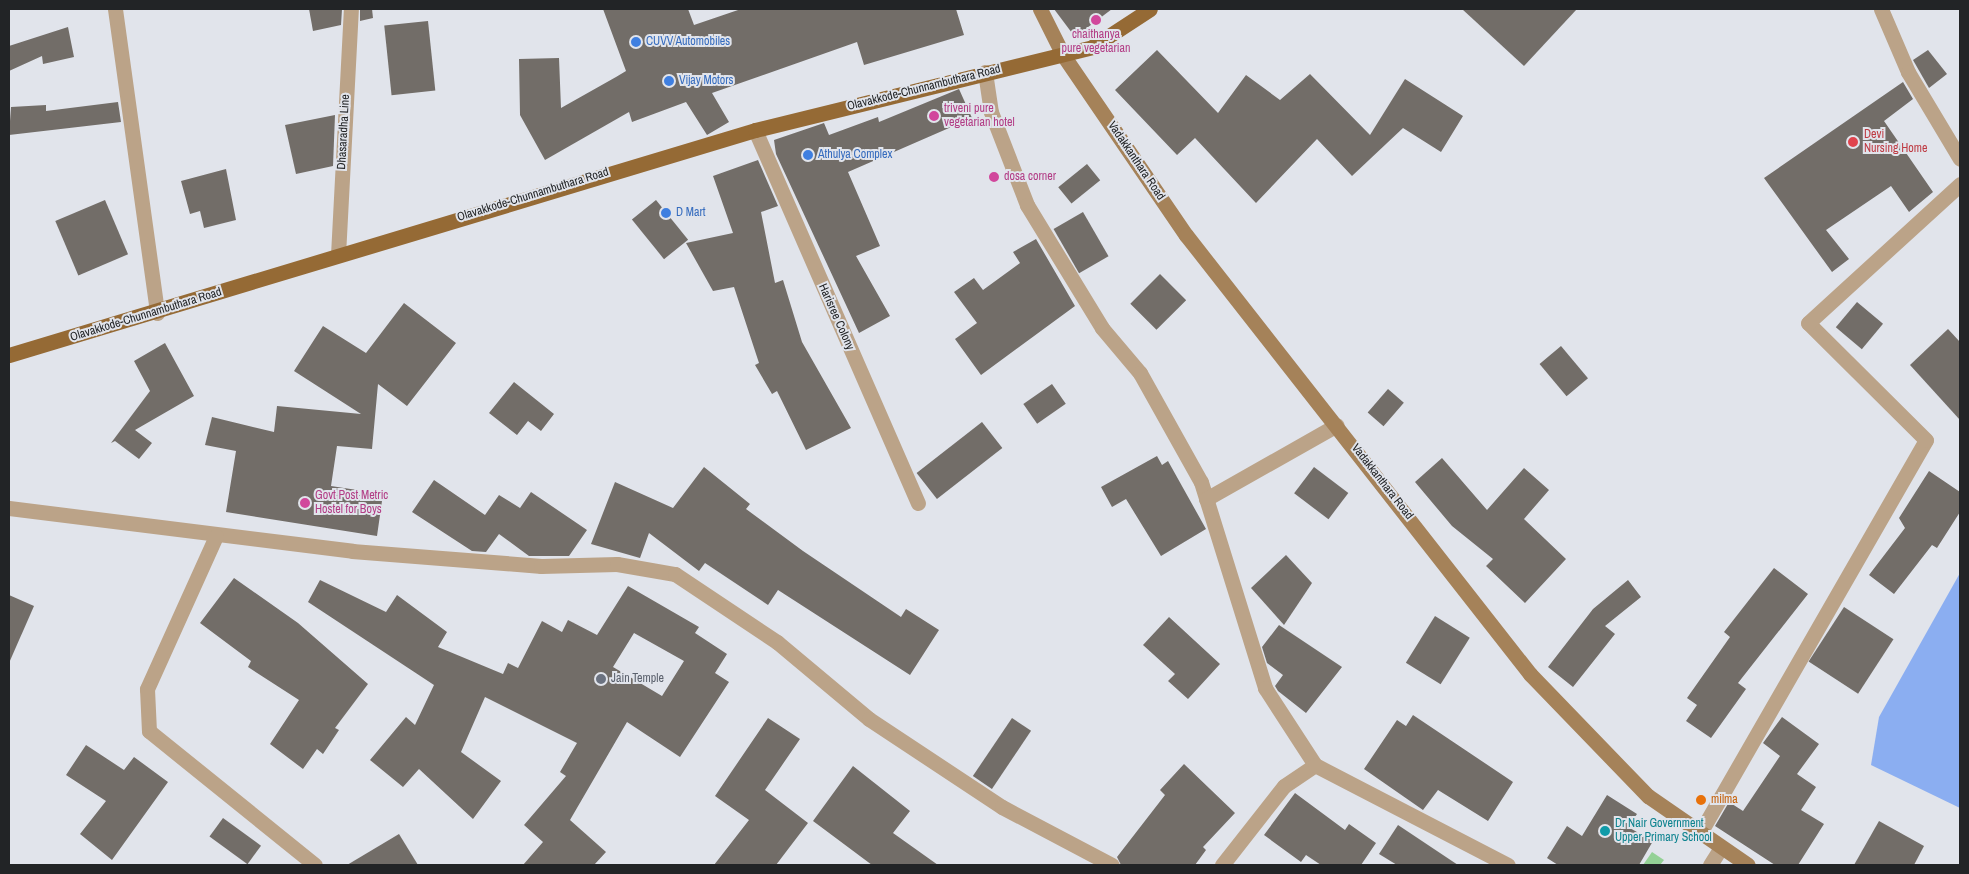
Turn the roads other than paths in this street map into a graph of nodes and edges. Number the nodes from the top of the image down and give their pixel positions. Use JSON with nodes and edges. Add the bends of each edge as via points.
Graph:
{"nodes":[{"id":1,"x":115,"y":9,"type":"edge"},
{"id":2,"x":351,"y":9,"type":"edge"},
{"id":3,"x":1040,"y":9,"type":"edge"},
{"id":4,"x":1150,"y":9,"type":"edge"},
{"id":5,"x":1881,"y":9,"type":"edge"},
{"id":6,"x":1063,"y":55,"type":"junction"},
{"id":7,"x":985,"y":72,"type":"junction"},
{"id":8,"x":754,"y":130,"type":"junction"},
{"id":9,"x":1960,"y":159,"type":"edge"},
{"id":10,"x":1960,"y":184,"type":"edge"},
{"id":11,"x":338,"y":255,"type":"junction"},
{"id":12,"x":156,"y":313,"type":"junction"},
{"id":13,"x":9,"y":355,"type":"edge"},
{"id":14,"x":1337,"y":425,"type":"junction"},
{"id":15,"x":1206,"y":499,"type":"junction"},
{"id":16,"x":918,"y":503,"type":"dead end"},
{"id":17,"x":9,"y":508,"type":"edge"},
{"id":18,"x":216,"y":536,"type":"junction"},
{"id":19,"x":1315,"y":765,"type":"junction"},
{"id":20,"x":1700,"y":833,"type":"junction"},
{"id":21,"x":1720,"y":849,"type":"junction"},
{"id":22,"x":315,"y":865,"type":"edge"},
{"id":23,"x":1112,"y":865,"type":"edge"},
{"id":24,"x":1222,"y":865,"type":"edge"},
{"id":25,"x":1508,"y":865,"type":"edge"},
{"id":26,"x":1710,"y":865,"type":"edge"},
{"id":27,"x":1748,"y":865,"type":"edge"}],
"edges":[{"from":1,"to":12,"type":"street"},
{"from":2,"to":11,"type":"street","name":"Dhasaradha Line"},
{"from":3,"to":6,"type":"street","name":"Vadakkanthara Road"},
{"from":4,"to":6,"type":"main road","name":"Olavakkode-Chunnambuthara Road","via":[[1092,47]]},
{"from":5,"to":9,"type":"street","via":[[1908,72]]},
{"from":6,"to":7,"type":"main road","name":"Olavakkode-Chunnambuthara Road"},
{"from":6,"to":14,"type":"street","name":"Vadakkanthara Road","via":[[1186,235]]},
{"from":7,"to":8,"type":"main road","name":"Olavakkode-Chunnambuthara Road"},
{"from":7,"to":15,"type":"street","via":[[993,120],[1026,205],[1102,328],[1140,373]]},
{"from":8,"to":11,"type":"main road","name":"Olavakkode-Chunnambuthara Road"},
{"from":8,"to":16,"type":"street","name":"Harisree Colony"},
{"from":10,"to":20,"type":"street","via":[[1808,324],[1926,440]]},
{"from":11,"to":12,"type":"main road","name":"Olavakkode-Chunnambuthara Road"},
{"from":12,"to":13,"type":"main road","name":"Olavakkode-Chunnambuthara Road"},
{"from":14,"to":15,"type":"street"},
{"from":14,"to":20,"type":"street","name":"Vadakkanthara Road","via":[[1530,674],[1648,796]]},
{"from":15,"to":19,"type":"street","via":[[1265,688]]},
{"from":17,"to":18,"type":"street"},
{"from":18,"to":22,"type":"street","via":[[147,689],[149,731]]},
{"from":18,"to":23,"type":"street","via":[[452,561],[617,564],[675,574],[777,642],[878,725],[1002,807]]},
{"from":19,"to":24,"type":"street","via":[[1284,786]]},
{"from":19,"to":25,"type":"street"},
{"from":20,"to":21,"type":"street","name":"Vadakkanthara Road"},
{"from":21,"to":26,"type":"street"},
{"from":21,"to":27,"type":"street","name":"Vadakkanthara Road"}]}
